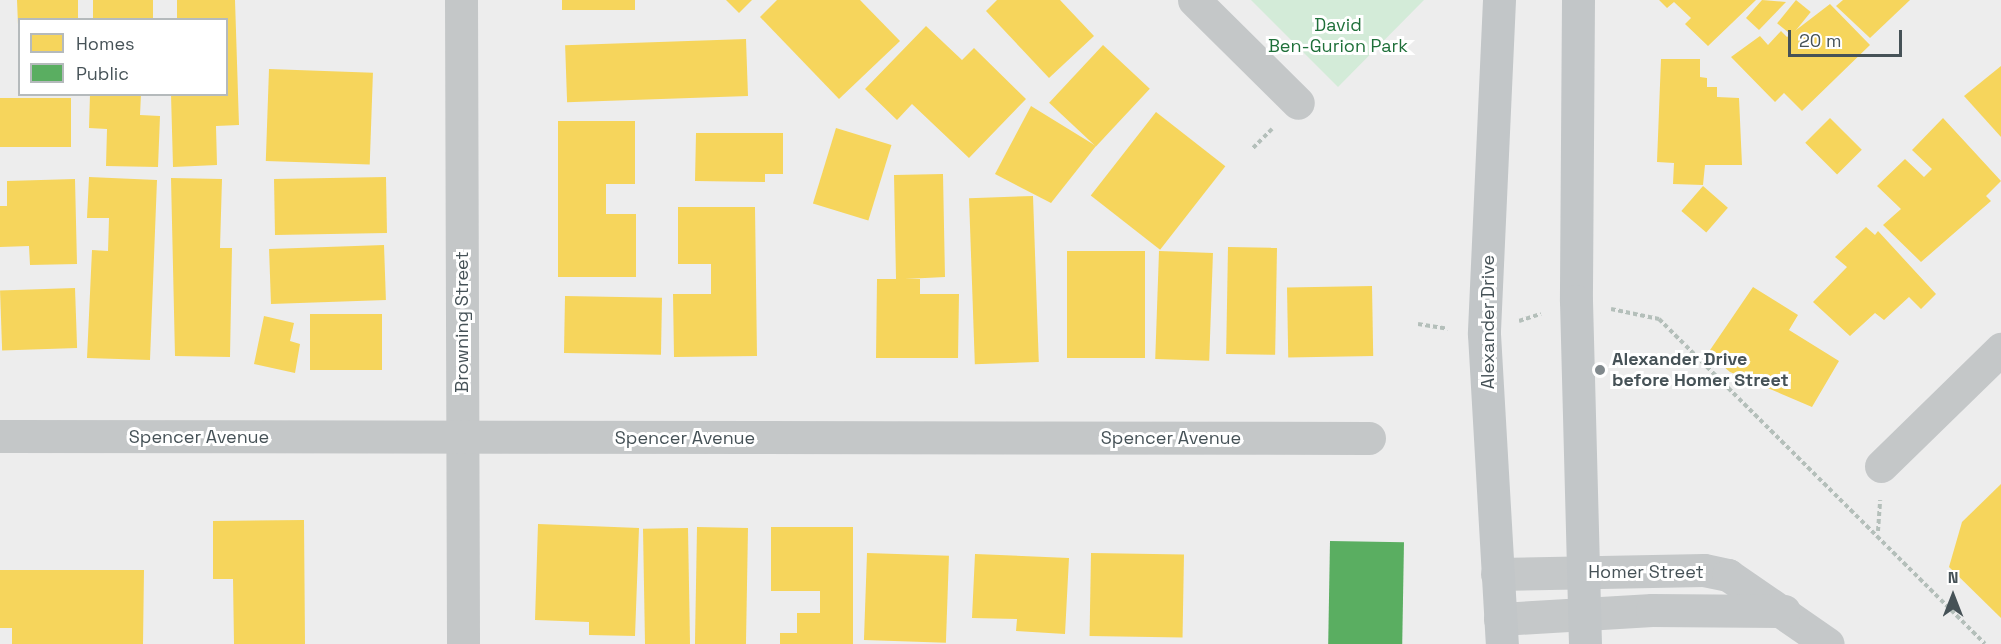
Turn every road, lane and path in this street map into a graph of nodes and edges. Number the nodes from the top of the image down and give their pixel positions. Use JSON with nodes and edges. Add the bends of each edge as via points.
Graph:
{"nodes":[{"id":1,"x":461,"y":0,"type":"edge"},
{"id":2,"x":1194,"y":0,"type":"edge"},
{"id":3,"x":1499,"y":0,"type":"edge"},
{"id":4,"x":1578,"y":0,"type":"edge"},
{"id":5,"x":1298,"y":103,"type":"dead end"},
{"id":6,"x":1576,"y":301,"type":"junction"},
{"id":7,"x":2001,"y":349,"type":"edge"},
{"id":8,"x":0,"y":436,"type":"edge"},
{"id":9,"x":463,"y":438,"type":"junction"},
{"id":10,"x":1369,"y":438,"type":"dead end"},
{"id":11,"x":1881,"y":466,"type":"dead end"},
{"id":12,"x":1580,"y":573,"type":"junction"},
{"id":13,"x":1497,"y":574,"type":"junction"},
{"id":14,"x":1784,"y":611,"type":"junction"},
{"id":15,"x":1584,"y":629,"type":"edge"},
{"id":16,"x":1501,"y":631,"type":"edge"},
{"id":17,"x":463,"y":644,"type":"edge"},
{"id":18,"x":1828,"y":644,"type":"edge"},
{"id":19,"x":1985,"y":644,"type":"edge"}],
"edges":[{"from":1,"to":9,"type":"street","name":"Browning Street"},
{"from":2,"to":5,"type":"street"},
{"from":3,"to":13,"type":"main road","name":"Alexander Drive","via":[[1484,334]]},
{"from":4,"to":6,"type":"main road"},
{"from":6,"to":12,"type":"main road"},
{"from":6,"to":19,"type":"path","via":[[1659,319]]},
{"from":7,"to":11,"type":"street"},
{"from":8,"to":9,"type":"street","name":"Spencer Avenue"},
{"from":9,"to":10,"type":"street","name":"Spencer Avenue"},
{"from":9,"to":17,"type":"street","name":"Browning Street"},
{"from":12,"to":13,"type":"street","name":"Homer Street"},
{"from":12,"to":14,"type":"street","name":"Homer Street","via":[[1728,575]]},
{"from":12,"to":15,"type":"main road"},
{"from":13,"to":16,"type":"main road","name":"Alexander Drive"},
{"from":14,"to":15,"type":"street"},
{"from":14,"to":18,"type":"street","name":"Homer Street"},
{"from":15,"to":16,"type":"street"}]}
